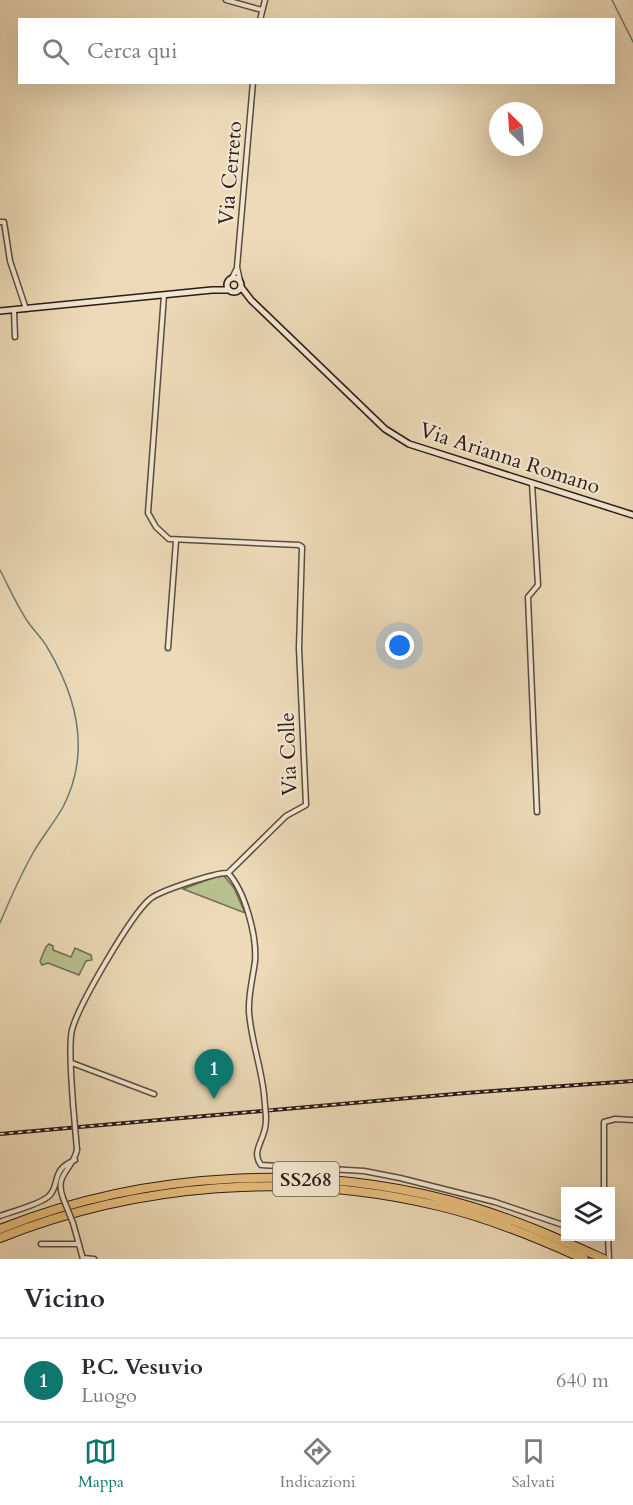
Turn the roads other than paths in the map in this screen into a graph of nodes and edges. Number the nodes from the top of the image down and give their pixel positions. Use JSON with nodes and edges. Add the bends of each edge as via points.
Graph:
{"nodes":[{"id":1,"x":226,"y":0,"type":"edge"},
{"id":2,"x":265,"y":0,"type":"edge"},
{"id":3,"x":262,"y":10,"type":"junction"},
{"id":4,"x":260,"y":18,"type":"edge"},
{"id":5,"x":253,"y":84,"type":"edge"},
{"id":6,"x":0,"y":222,"type":"edge"},
{"id":7,"x":237,"y":267,"type":"junction"},
{"id":8,"x":230,"y":280,"type":"junction"},
{"id":9,"x":240,"y":284,"type":"junction"},
{"id":10,"x":212,"y":290,"type":"junction"},
{"id":11,"x":232,"y":291,"type":"junction"},
{"id":12,"x":164,"y":295,"type":"junction"},
{"id":13,"x":251,"y":300,"type":"junction"},
{"id":14,"x":14,"y":310,"type":"junction"},
{"id":15,"x":26,"y":310,"type":"junction"},
{"id":16,"x":0,"y":311,"type":"edge"},
{"id":17,"x":15,"y":337,"type":"dead end"},
{"id":18,"x":531,"y":483,"type":"junction"},
{"id":19,"x":633,"y":515,"type":"edge"},
{"id":20,"x":176,"y":541,"type":"junction"},
{"id":21,"x":168,"y":648,"type":"dead end"},
{"id":22,"x":537,"y":812,"type":"dead end"},
{"id":23,"x":228,"y":873,"type":"junction"},
{"id":24,"x":72,"y":1063,"type":"junction"},
{"id":25,"x":154,"y":1094,"type":"dead end"},
{"id":26,"x":633,"y":1120,"type":"edge"},
{"id":27,"x":75,"y":1160,"type":"junction"},
{"id":28,"x":604,"y":1187,"type":"edge"},
{"id":29,"x":0,"y":1216,"type":"edge"},
{"id":30,"x":561,"y":1224,"type":"edge"},
{"id":31,"x":0,"y":1229,"type":"edge"},
{"id":32,"x":0,"y":1238,"type":"edge"},
{"id":33,"x":608,"y":1241,"type":"edge"},
{"id":34,"x":41,"y":1244,"type":"dead end"},
{"id":35,"x":79,"y":1244,"type":"junction"},
{"id":36,"x":607,"y":1256,"type":"edge"},
{"id":37,"x":83,"y":1258,"type":"edge"},
{"id":38,"x":94,"y":1259,"type":"edge"},
{"id":39,"x":584,"y":1259,"type":"edge"},
{"id":40,"x":609,"y":1259,"type":"edge"}],
"edges":[{"from":1,"to":3,"type":"street"},
{"from":2,"to":3,"type":"street"},
{"from":3,"to":4,"type":"street"},
{"from":5,"to":7,"type":"street","name":"Via Cerreto"},
{"from":6,"to":15,"type":"street","via":[[4,222],[10,261]]},
{"from":7,"to":8,"type":"street","name":"Via Cerreto"},
{"from":7,"to":9,"type":"street","name":"Via Cerreto"},
{"from":8,"to":9,"type":"street"},
{"from":8,"to":10,"type":"street","name":"Via Arianna Romano"},
{"from":8,"to":11,"type":"street","via":[[227,286]]},
{"from":9,"to":11,"type":"street"},
{"from":9,"to":13,"type":"street","name":"Via Arianna Romano"},
{"from":10,"to":11,"type":"street","name":"Via Arianna Romano"},
{"from":10,"to":12,"type":"street","name":"Via Arianna Romano"},
{"from":11,"to":13,"type":"street","name":"Via Arianna Romano"},
{"from":12,"to":15,"type":"street","name":"Via Arianna Romano"},
{"from":12,"to":20,"type":"street","via":[[148,513],[161,532]]},
{"from":13,"to":18,"type":"street","name":"Via Arianna Romano","via":[[399,439]]},
{"from":14,"to":15,"type":"street","name":"Via Arianna Romano"},
{"from":14,"to":16,"type":"street","name":"Via Arianna Romano"},
{"from":14,"to":17,"type":"street"},
{"from":18,"to":19,"type":"street","name":"Via Arianna Romano"},
{"from":18,"to":22,"type":"street","via":[[538,585],[528,597]]},
{"from":20,"to":21,"type":"street"},
{"from":20,"to":23,"type":"street","name":"Via Colle","via":[[299,545],[303,549],[299,648],[306,805],[286,816]]},
{"from":23,"to":24,"type":"street","via":[[157,894],[142,907],[74,1023]]},
{"from":23,"to":30,"type":"street","bridge":true,"via":[[243,900],[254,939],[249,1009],[266,1117],[256,1154],[261,1165],[382,1174],[446,1188]]},
{"from":24,"to":25,"type":"street"},
{"from":24,"to":27,"type":"street","bridge":true},
{"from":26,"to":28,"type":"street","via":[[604,1122]]},
{"from":27,"to":29,"type":"street","via":[[63,1167],[56,1177],[54,1191],[46,1199]]},
{"from":27,"to":35,"type":"street","bridge":true,"via":[[59,1184]]},
{"from":31,"to":36,"type":"highway","number":"SS268","via":[[74,1205],[160,1187],[237,1179],[303,1178],[440,1198]]},
{"from":32,"to":39,"type":"highway","number":"SS268","via":[[54,1219],[162,1195],[238,1187],[302,1187],[385,1195],[439,1206],[501,1225]]},
{"from":33,"to":36,"type":"street"},
{"from":34,"to":35,"type":"street"},
{"from":35,"to":37,"type":"street"},
{"from":36,"to":40,"type":"street"},
{"from":37,"to":38,"type":"street"}]}
